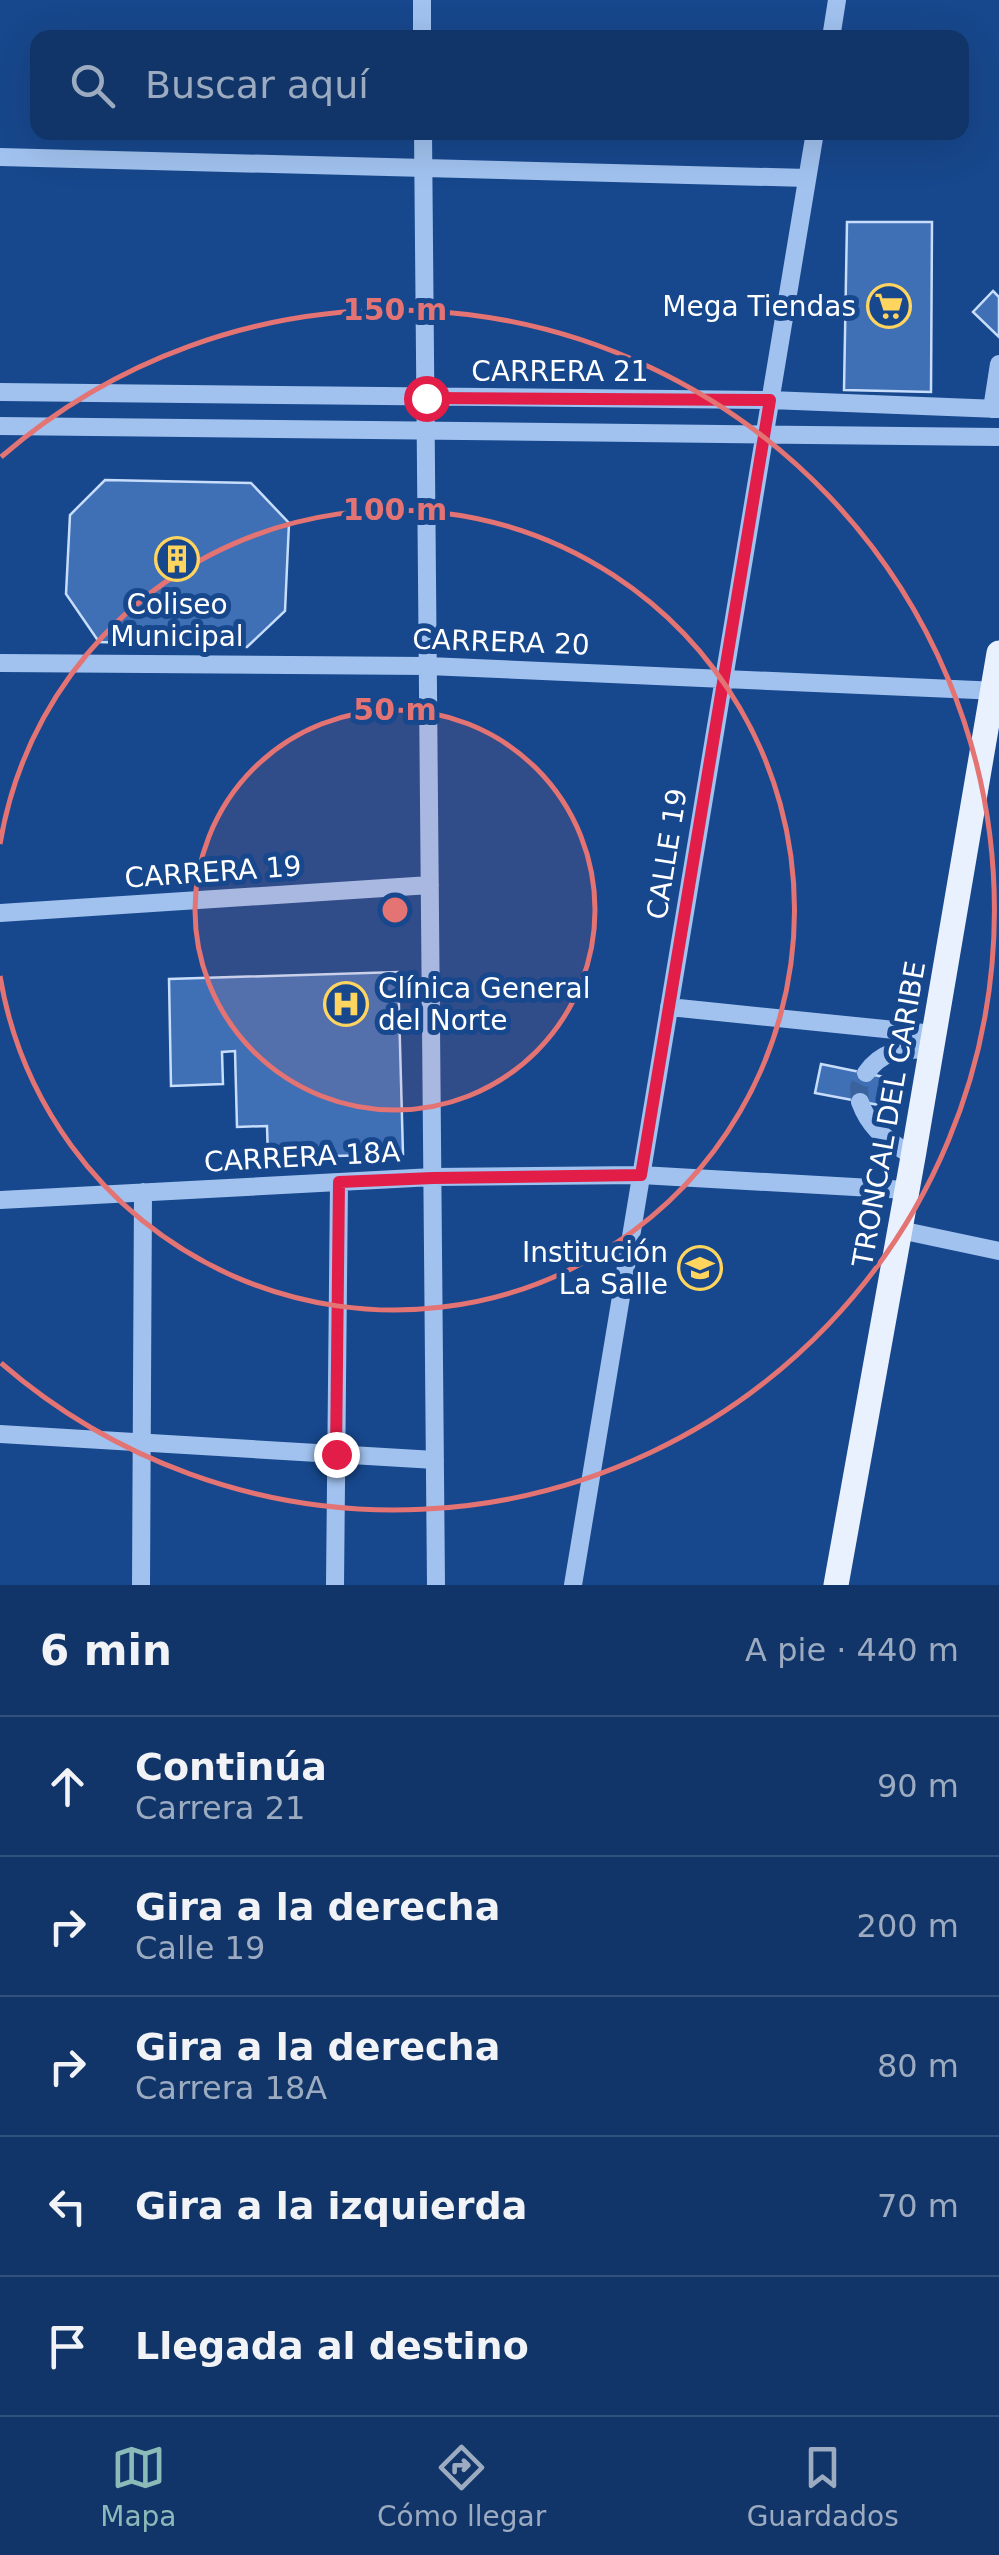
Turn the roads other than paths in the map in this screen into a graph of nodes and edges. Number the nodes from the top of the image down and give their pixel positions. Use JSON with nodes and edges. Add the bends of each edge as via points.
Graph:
{"nodes":[{"id":1,"x":422,"y":0,"type":"edge"},
{"id":2,"x":837,"y":0,"type":"edge"},
{"id":3,"x":422,"y":30,"type":"edge"},
{"id":4,"x":831,"y":30,"type":"edge"},
{"id":5,"x":423,"y":140,"type":"edge"},
{"id":6,"x":814,"y":140,"type":"edge"},
{"id":7,"x":0,"y":157,"type":"edge"},
{"id":8,"x":424,"y":168,"type":"junction"},
{"id":9,"x":807,"y":178,"type":"junction"},
{"id":10,"x":999,"y":364,"type":"edge"},
{"id":11,"x":0,"y":392,"type":"edge"},
{"id":12,"x":426,"y":398,"type":"junction"},
{"id":13,"x":770,"y":400,"type":"junction"},
{"id":14,"x":996,"y":409,"type":"edge"},
{"id":15,"x":0,"y":426,"type":"edge"},
{"id":16,"x":426,"y":430,"type":"junction"},
{"id":17,"x":765,"y":434,"type":"junction"},
{"id":18,"x":999,"y":438,"type":"edge"},
{"id":19,"x":999,"y":654,"type":"edge"},
{"id":20,"x":0,"y":663,"type":"edge"},
{"id":21,"x":428,"y":666,"type":"junction"},
{"id":22,"x":724,"y":678,"type":"junction"},
{"id":23,"x":996,"y":691,"type":"edge"},
{"id":24,"x":430,"y":886,"type":"junction"},
{"id":25,"x":0,"y":913,"type":"edge"},
{"id":26,"x":670,"y":1007,"type":"junction"},
{"id":27,"x":932,"y":1041,"type":"junction"},
{"id":28,"x":866,"y":1073,"type":"dead end"},
{"id":29,"x":860,"y":1102,"type":"dead end"},
{"id":30,"x":913,"y":1157,"type":"junction"},
{"id":31,"x":641,"y":1175,"type":"junction"},
{"id":32,"x":433,"y":1178,"type":"junction"},
{"id":33,"x":339,"y":1182,"type":"junction"},
{"id":34,"x":907,"y":1190,"type":"junction"},
{"id":35,"x":143,"y":1192,"type":"junction"},
{"id":36,"x":0,"y":1200,"type":"edge"},
{"id":37,"x":900,"y":1230,"type":"junction"},
{"id":38,"x":999,"y":1251,"type":"edge"},
{"id":39,"x":0,"y":1434,"type":"edge"},
{"id":40,"x":142,"y":1442,"type":"junction"},
{"id":41,"x":336,"y":1454,"type":"junction"},
{"id":42,"x":436,"y":1460,"type":"junction"},
{"id":43,"x":141,"y":1585,"type":"edge"},
{"id":44,"x":335,"y":1585,"type":"edge"},
{"id":45,"x":436,"y":1585,"type":"edge"},
{"id":46,"x":573,"y":1585,"type":"edge"},
{"id":47,"x":836,"y":1585,"type":"edge"}],
"edges":[{"from":1,"to":3,"type":"street"},
{"from":2,"to":4,"type":"street"},
{"from":5,"to":8,"type":"street"},
{"from":6,"to":9,"type":"street","name":"CALLE 19"},
{"from":7,"to":8,"type":"street"},
{"from":8,"to":9,"type":"street"},
{"from":8,"to":12,"type":"street"},
{"from":9,"to":13,"type":"street","name":"CALLE 19"},
{"from":10,"to":14,"type":"street"},
{"from":11,"to":12,"type":"street","name":"CARRERA 21"},
{"from":12,"to":13,"type":"street","name":"CARRERA 21"},
{"from":12,"to":16,"type":"street"},
{"from":13,"to":14,"type":"street","name":"CARRERA 21"},
{"from":13,"to":17,"type":"street","name":"CALLE 19"},
{"from":15,"to":16,"type":"street"},
{"from":16,"to":17,"type":"street"},
{"from":16,"to":21,"type":"street"},
{"from":17,"to":18,"type":"street"},
{"from":17,"to":22,"type":"street","name":"CALLE 19"},
{"from":19,"to":23,"type":"main road","name":"TRONCAL DEL CARIBE"},
{"from":20,"to":21,"type":"street","name":"CARRERA 20"},
{"from":21,"to":22,"type":"street","name":"CARRERA 20"},
{"from":21,"to":24,"type":"street"},
{"from":22,"to":23,"type":"street","name":"CARRERA 20"},
{"from":22,"to":26,"type":"street","name":"CALLE 19"},
{"from":23,"to":27,"type":"main road","name":"TRONCAL DEL CARIBE"},
{"from":24,"to":25,"type":"street","name":"CARRERA 19"},
{"from":24,"to":32,"type":"street"},
{"from":26,"to":27,"type":"street"},
{"from":26,"to":31,"type":"street","name":"CALLE 19"},
{"from":27,"to":28,"type":"street","via":[[894,1051]]},
{"from":27,"to":30,"type":"main road","name":"TRONCAL DEL CARIBE"},
{"from":29,"to":30,"type":"street","via":[[876,1132]]},
{"from":30,"to":34,"type":"main road","name":"TRONCAL DEL CARIBE"},
{"from":31,"to":32,"type":"street","name":"CARRERA 18A"},
{"from":31,"to":34,"type":"street","name":"CARRERA 18A"},
{"from":31,"to":46,"type":"street","name":"CALLE 19"},
{"from":32,"to":33,"type":"street","name":"CARRERA 18A"},
{"from":32,"to":42,"type":"street"},
{"from":33,"to":35,"type":"street","name":"CARRERA 18A"},
{"from":33,"to":41,"type":"street"},
{"from":34,"to":37,"type":"main road","name":"TRONCAL DEL CARIBE"},
{"from":35,"to":36,"type":"street","name":"CARRERA 18A"},
{"from":35,"to":40,"type":"street"},
{"from":37,"to":38,"type":"street"},
{"from":37,"to":47,"type":"main road","name":"TRONCAL DEL CARIBE"},
{"from":39,"to":40,"type":"street"},
{"from":40,"to":41,"type":"street"},
{"from":40,"to":43,"type":"street"},
{"from":41,"to":42,"type":"street"},
{"from":41,"to":44,"type":"street"},
{"from":42,"to":45,"type":"street"}]}
